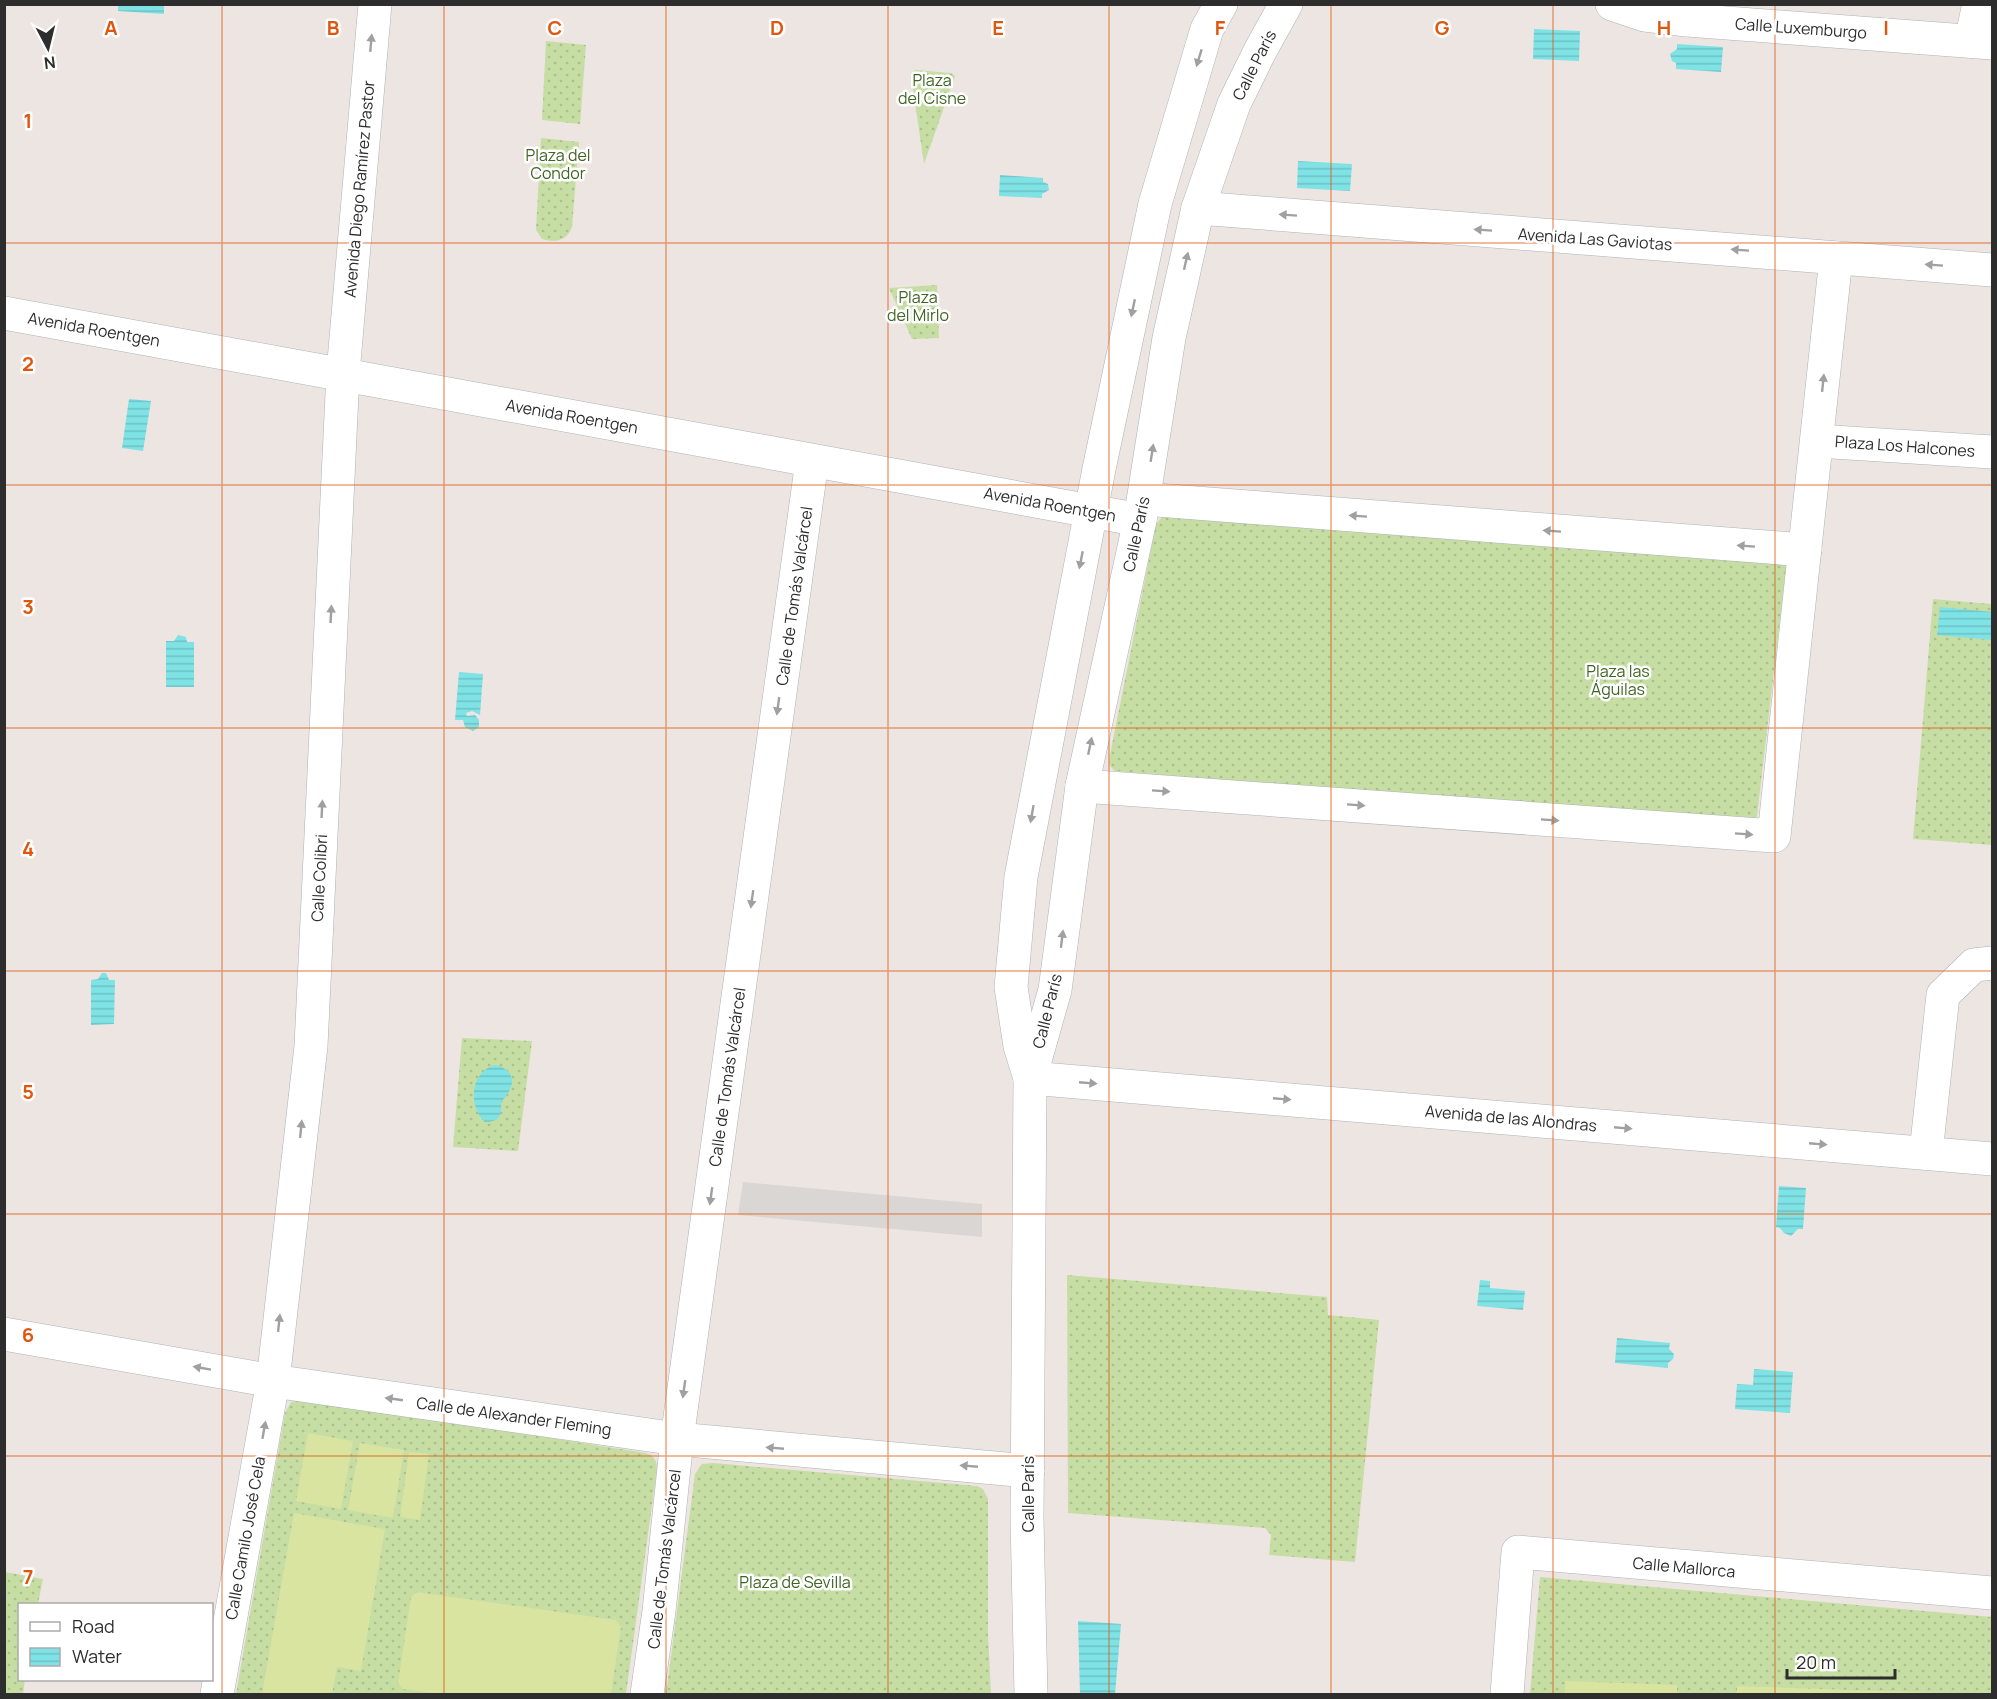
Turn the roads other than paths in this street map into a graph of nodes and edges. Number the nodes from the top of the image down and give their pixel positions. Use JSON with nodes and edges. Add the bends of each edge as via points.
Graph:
{"nodes":[{"id":1,"x":375,"y":4,"type":"edge"},
{"id":2,"x":1221,"y":4,"type":"edge"},
{"id":3,"x":1286,"y":4,"type":"edge"},
{"id":4,"x":1612,"y":4,"type":"edge"},
{"id":5,"x":1979,"y":4,"type":"edge"},
{"id":6,"x":1982,"y":42,"type":"edge"},
{"id":7,"x":1155,"y":204,"type":"junction"},
{"id":8,"x":1198,"y":208,"type":"junction"},
{"id":9,"x":1836,"y":258,"type":"junction"},
{"id":10,"x":1992,"y":270,"type":"edge"},
{"id":11,"x":4,"y":313,"type":"edge"},
{"id":12,"x":343,"y":374,"type":"junction"},
{"id":13,"x":1817,"y":441,"type":"junction"},
{"id":14,"x":1992,"y":452,"type":"edge"},
{"id":15,"x":812,"y":460,"type":"junction"},
{"id":16,"x":1142,"y":510,"type":"junction"},
{"id":17,"x":1091,"y":512,"type":"junction"},
{"id":18,"x":1805,"y":550,"type":"junction"},
{"id":19,"x":1038,"y":782,"type":"junction"},
{"id":20,"x":1082,"y":786,"type":"junction"},
{"id":21,"x":1992,"y":963,"type":"edge"},
{"id":22,"x":1030,"y":1078,"type":"junction"},
{"id":23,"x":1926,"y":1153,"type":"junction"},
{"id":24,"x":1992,"y":1159,"type":"edge"},
{"id":25,"x":4,"y":1334,"type":"edge"},
{"id":26,"x":273,"y":1381,"type":"junction"},
{"id":27,"x":677,"y":1439,"type":"junction"},
{"id":28,"x":1028,"y":1471,"type":"junction"},
{"id":29,"x":1992,"y":1593,"type":"edge"},
{"id":30,"x":217,"y":1695,"type":"edge"},
{"id":31,"x":647,"y":1695,"type":"edge"},
{"id":32,"x":1031,"y":1695,"type":"edge"},
{"id":33,"x":1507,"y":1695,"type":"edge"}],
"edges":[{"from":12,"to":1,"type":"street","name":"Avenida Diego Ramírez Pastor","one_way":true},
{"from":2,"to":7,"type":"street","name":"Calle París","one_way":true,"via":[[1207,29]]},
{"from":3,"to":8,"type":"street","name":"Calle París","via":[[1234,104]]},
{"from":4,"to":6,"type":"street","name":"Calle Luxemburgo","via":[[1646,15],[1687,20]]},
{"from":5,"to":6,"type":"street"},
{"from":7,"to":8,"type":"street","name":"Avenida Las Gaviotas"},
{"from":7,"to":17,"type":"street","name":"Calle París","one_way":true},
{"from":9,"to":8,"type":"street","name":"Avenida Las Gaviotas","one_way":true},
{"from":16,"to":8,"type":"street","name":"Calle París","one_way":true,"via":[[1170,338]]},
{"from":10,"to":9,"type":"street","name":"Avenida Las Gaviotas","one_way":true},
{"from":13,"to":9,"type":"street","one_way":true},
{"from":11,"to":12,"type":"street","name":"Avenida Roentgen"},
{"from":12,"to":15,"type":"street","name":"Avenida Roentgen"},
{"from":26,"to":12,"type":"street","name":"Calle Colibri","one_way":true,"via":[[311,1046]]},
{"from":13,"to":14,"type":"street","name":"Plaza Los Halcones"},
{"from":13,"to":18,"type":"street"},
{"from":15,"to":17,"type":"street","name":"Avenida Roentgen"},
{"from":15,"to":27,"type":"street","name":"Calle de Tomás Valcárcel","one_way":true},
{"from":16,"to":17,"type":"street","name":"Avenida Roentgen"},
{"from":18,"to":16,"type":"street","one_way":true},
{"from":20,"to":16,"type":"street","name":"Calle París","one_way":true},
{"from":17,"to":19,"type":"street","name":"Calle París","one_way":true},
{"from":20,"to":18,"type":"street","one_way":true,"via":[[1774,836]]},
{"from":19,"to":20,"type":"street"},
{"from":19,"to":22,"type":"street","name":"Calle París","one_way":true,"via":[[1021,877],[1011,987],[1020,1046]]},
{"from":22,"to":20,"type":"street","name":"Calle París","one_way":true,"via":[[1055,990]]},
{"from":21,"to":23,"type":"street","via":[[1974,965],[1943,995]]},
{"from":22,"to":23,"type":"street","name":"Avenida de las Alondras","one_way":true},
{"from":22,"to":28,"type":"street","name":"Calle París"},
{"from":23,"to":24,"type":"street","name":"Avenida de las Alondras"},
{"from":26,"to":25,"type":"street","name":"Calle de Alexander Fleming","one_way":true},
{"from":27,"to":26,"type":"street","name":"Calle de Alexander Fleming","one_way":true},
{"from":30,"to":26,"type":"street","name":"Calle Camilo José Cela","one_way":true},
{"from":28,"to":27,"type":"street","name":"Calle de Alexander Fleming","one_way":true},
{"from":27,"to":31,"type":"street","name":"Calle de Tomás Valcárcel"},
{"from":28,"to":32,"type":"street","name":"Calle París"},
{"from":29,"to":33,"type":"street","name":"Calle Mallorca","via":[[1518,1552]]}]}
